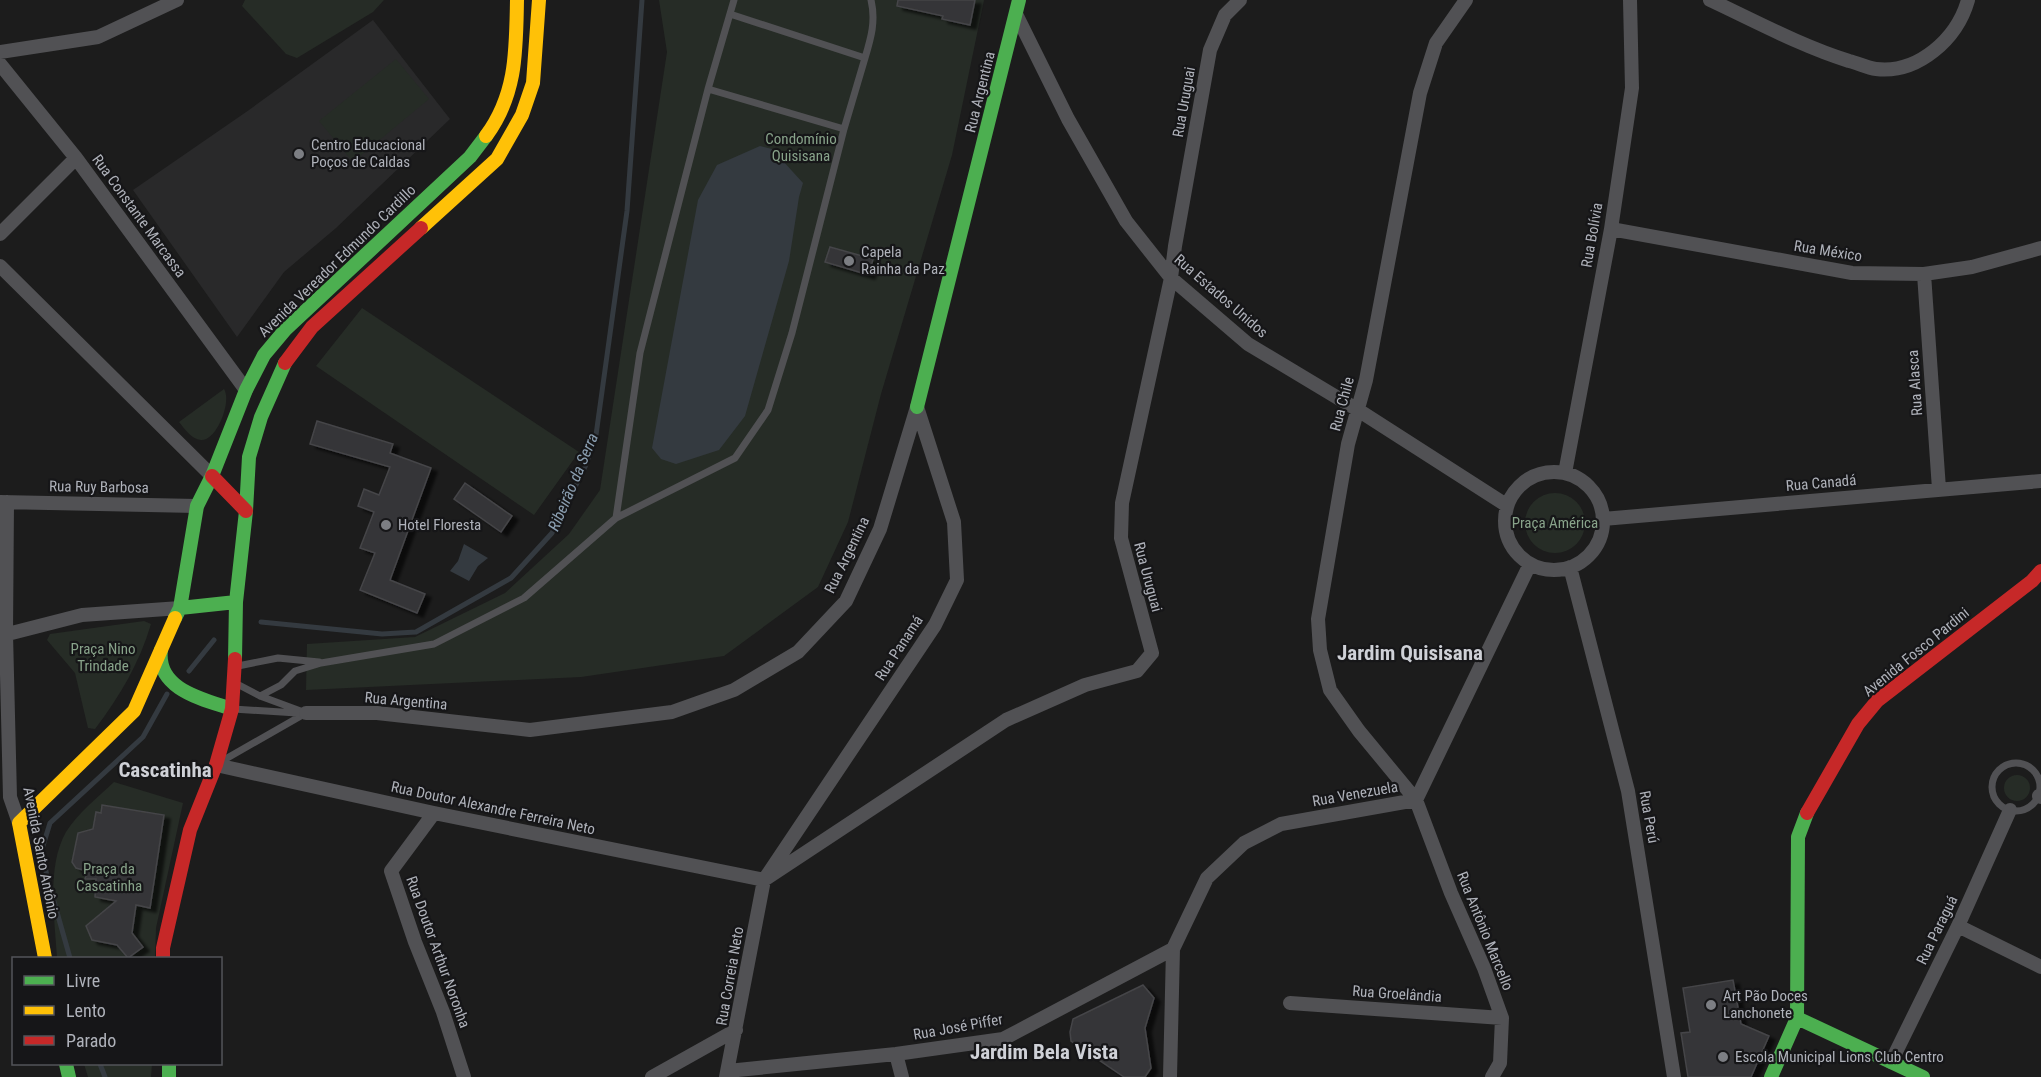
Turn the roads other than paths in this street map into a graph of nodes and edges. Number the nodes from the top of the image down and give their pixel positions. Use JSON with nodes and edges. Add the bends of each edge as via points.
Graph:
{"nodes":[{"id":1,"x":177,"y":0,"type":"edge"},
{"id":2,"x":517,"y":0,"type":"edge"},
{"id":3,"x":540,"y":0,"type":"edge"},
{"id":4,"x":734,"y":0,"type":"edge"},
{"id":5,"x":871,"y":0,"type":"edge"},
{"id":6,"x":1240,"y":0,"type":"edge"},
{"id":7,"x":1466,"y":0,"type":"edge"},
{"id":8,"x":1630,"y":0,"type":"edge"},
{"id":9,"x":1710,"y":0,"type":"edge"},
{"id":10,"x":1968,"y":0,"type":"edge"},
{"id":11,"x":1018,"y":7,"type":"edge"},
{"id":12,"x":730,"y":14,"type":"junction"},
{"id":13,"x":0,"y":52,"type":"edge"},
{"id":14,"x":865,"y":58,"type":"junction"},
{"id":15,"x":0,"y":64,"type":"edge"},
{"id":16,"x":708,"y":89,"type":"junction"},
{"id":17,"x":844,"y":129,"type":"junction"},
{"id":18,"x":76,"y":158,"type":"junction"},
{"id":19,"x":1611,"y":229,"type":"junction"},
{"id":20,"x":0,"y":234,"type":"edge"},
{"id":21,"x":2041,"y":248,"type":"edge"},
{"id":22,"x":0,"y":266,"type":"edge"},
{"id":23,"x":1924,"y":274,"type":"junction"},
{"id":24,"x":1171,"y":278,"type":"junction"},
{"id":25,"x":246,"y":390,"type":"junction"},
{"id":26,"x":917,"y":407,"type":"junction"},
{"id":27,"x":1358,"y":410,"type":"junction"},
{"id":28,"x":1565,"y":473,"type":"junction"},
{"id":29,"x":212,"y":476,"type":"junction"},
{"id":30,"x":2041,"y":481,"type":"edge"},
{"id":31,"x":1940,"y":489,"type":"junction"},
{"id":32,"x":2,"y":500,"type":"edge"},
{"id":33,"x":1506,"y":505,"type":"junction"},
{"id":34,"x":198,"y":506,"type":"junction"},
{"id":35,"x":246,"y":511,"type":"junction"},
{"id":36,"x":616,"y":518,"type":"junction"},
{"id":37,"x":1603,"y":519,"type":"junction"},
{"id":38,"x":1530,"y":564,"type":"junction"},
{"id":39,"x":1570,"y":567,"type":"junction"},
{"id":40,"x":2038,"y":580,"type":"edge"},
{"id":41,"x":236,"y":602,"type":"junction"},
{"id":42,"x":180,"y":608,"type":"junction"},
{"id":43,"x":3,"y":635,"type":"edge"},
{"id":44,"x":164,"y":641,"type":"junction"},
{"id":45,"x":321,"y":663,"type":"junction"},
{"id":46,"x":234,"y":667,"type":"junction"},
{"id":47,"x":235,"y":683,"type":"junction"},
{"id":48,"x":260,"y":696,"type":"junction"},
{"id":49,"x":232,"y":708,"type":"junction"},
{"id":50,"x":306,"y":713,"type":"junction"},
{"id":51,"x":216,"y":765,"type":"junction"},
{"id":52,"x":2040,"y":796,"type":"edge"},
{"id":53,"x":1416,"y":800,"type":"junction"},
{"id":54,"x":2010,"y":810,"type":"junction"},
{"id":55,"x":434,"y":813,"type":"junction"},
{"id":56,"x":19,"y":823,"type":"junction"},
{"id":57,"x":764,"y":880,"type":"junction"},
{"id":58,"x":1958,"y":926,"type":"junction"},
{"id":59,"x":1173,"y":949,"type":"junction"},
{"id":60,"x":45,"y":957,"type":"edge"},
{"id":61,"x":163,"y":957,"type":"edge"},
{"id":62,"x":2041,"y":967,"type":"edge"},
{"id":63,"x":1290,"y":1003,"type":"dead end"},
{"id":64,"x":1502,"y":1018,"type":"junction"},
{"id":65,"x":1797,"y":1018,"type":"junction"},
{"id":66,"x":736,"y":1030,"type":"junction"},
{"id":67,"x":896,"y":1054,"type":"junction"},
{"id":68,"x":1891,"y":1062,"type":"junction"},
{"id":69,"x":727,"y":1074,"type":"edge"},
{"id":70,"x":464,"y":1077,"type":"edge"},
{"id":71,"x":652,"y":1077,"type":"edge"},
{"id":72,"x":902,"y":1077,"type":"edge"},
{"id":73,"x":1170,"y":1077,"type":"edge"},
{"id":74,"x":1492,"y":1077,"type":"edge"},
{"id":75,"x":1674,"y":1077,"type":"edge"},
{"id":76,"x":1772,"y":1077,"type":"edge"},
{"id":77,"x":1923,"y":1077,"type":"edge"}],
"edges":[{"from":1,"to":13,"type":"street","via":[[98,37]]},
{"from":2,"to":25,"type":"main road","name":"Avenida Vereador Edmundo Cardillo","via":[[514,66],[506,104],[492,126],[470,157],[285,330],[264,355]]},
{"from":3,"to":35,"type":"main road","name":"Avenida Vereador Edmundo Cardillo","via":[[532,83],[522,115],[497,159],[318,321],[282,367],[249,457]]},
{"from":4,"to":12,"type":"lane"},
{"from":5,"to":14,"type":"lane","via":[[873,34]]},
{"from":6,"to":24,"type":"street","name":"Rua Uruguai","via":[[1225,15],[1210,50]]},
{"from":7,"to":27,"type":"street","name":"Rua Chile","via":[[1436,43],[1420,93]]},
{"from":8,"to":19,"type":"street","name":"Rua Bolívia","via":[[1632,88]]},
{"from":9,"to":10,"type":"street","via":[[1826,54],[1876,69],[1907,66],[1936,51],[1953,30]]},
{"from":11,"to":24,"type":"street","name":"Rua Estados Unidos","via":[[1068,120],[1126,221]]},
{"from":11,"to":26,"type":"main road","name":"Rua Argentina"},
{"from":12,"to":14,"type":"lane"},
{"from":12,"to":16,"type":"lane"},
{"from":14,"to":17,"type":"lane"},
{"from":15,"to":18,"type":"street","name":"Rua Constante Marcassa"},
{"from":16,"to":17,"type":"lane"},
{"from":16,"to":36,"type":"lane","via":[[640,353]]},
{"from":17,"to":36,"type":"lane","via":[[811,264],[768,410],[735,458]]},
{"from":18,"to":20,"type":"street"},
{"from":18,"to":25,"type":"street","name":"Rua Constante Marcassa"},
{"from":19,"to":23,"type":"street","name":"Rua México","via":[[1852,273]]},
{"from":19,"to":28,"type":"street","name":"Rua Bolívia"},
{"from":21,"to":23,"type":"street","name":"Rua México","via":[[1972,267]]},
{"from":22,"to":29,"type":"street"},
{"from":23,"to":31,"type":"street","name":"Rua Alasca"},
{"from":24,"to":27,"type":"street","name":"Rua Estados Unidos","via":[[1248,344]]},
{"from":24,"to":57,"type":"street","name":"Rua Uruguai","via":[[1122,503],[1121,538],[1152,653],[1137,671],[1084,685],[1006,720]]},
{"from":25,"to":29,"type":"main road","name":"Avenida Vereador Edmundo Cardillo"},
{"from":26,"to":50,"type":"street","name":"Rua Argentina","via":[[880,529],[846,601],[798,652],[734,690],[672,712],[530,730],[377,713]]},
{"from":26,"to":57,"type":"street","name":"Rua Panamá","via":[[954,522],[957,580],[935,625]]},
{"from":27,"to":33,"type":"street","name":"Rua Estados Unidos"},
{"from":27,"to":53,"type":"street","name":"Rua Chile","via":[[1348,444],[1318,619],[1320,650],[1330,690]]},
{"from":28,"to":33,"type":"street","via":[[1530,478],[1513,492]]},
{"from":28,"to":37,"type":"street","via":[[1592,490]]},
{"from":29,"to":34,"type":"main road","name":"Avenida Vereador Edmundo Cardillo"},
{"from":29,"to":35,"type":"main road"},
{"from":30,"to":31,"type":"street","name":"Rua Canadá"},
{"from":31,"to":37,"type":"street","name":"Rua Canadá"},
{"from":32,"to":34,"type":"street","name":"Rua Ruy Barbosa"},
{"from":32,"to":43,"type":"street","name":"Avenida Santo Antônio"},
{"from":33,"to":38,"type":"street","via":[[1508,539]]},
{"from":34,"to":42,"type":"main road","name":"Avenida Vereador Edmundo Cardillo"},
{"from":35,"to":41,"type":"main road","name":"Avenida Vereador Edmundo Cardillo"},
{"from":36,"to":45,"type":"lane","via":[[524,598],[434,644]]},
{"from":37,"to":39,"type":"street","via":[[1602,534],[1595,548]]},
{"from":38,"to":39,"type":"street","via":[[1557,570]]},
{"from":38,"to":53,"type":"street","name":"Rua Venezuela"},
{"from":39,"to":75,"type":"street","name":"Rua Perú","via":[[1628,791]]},
{"from":40,"to":65,"type":"main road","name":"Avenida Fosco Pardini","via":[[1877,701],[1858,724],[1809,808],[1798,837]]},
{"from":41,"to":42,"type":"main road"},
{"from":41,"to":46,"type":"main road","name":"Avenida Vereador Edmundo Cardillo"},
{"from":42,"to":43,"type":"street","via":[[82,615]]},
{"from":42,"to":44,"type":"main road","name":"Avenida Vereador Edmundo Cardillo"},
{"from":43,"to":56,"type":"street","name":"Avenida Santo Antônio","via":[[10,797]]},
{"from":44,"to":49,"type":"main road","via":[[158,657],[165,676],[173,684],[194,696]]},
{"from":44,"to":56,"type":"main road","name":"Avenida Vereador Edmundo Cardillo","via":[[134,711]]},
{"from":45,"to":46,"type":"lane","via":[[278,658]]},
{"from":45,"to":48,"type":"lane","via":[[295,671],[281,685]]},
{"from":46,"to":47,"type":"main road","name":"Avenida Vereador Edmundo Cardillo"},
{"from":47,"to":48,"type":"lane","name":"Rua Argentina"},
{"from":47,"to":49,"type":"main road","name":"Avenida Vereador Edmundo Cardillo"},
{"from":48,"to":50,"type":"lane","name":"Rua Argentina"},
{"from":49,"to":50,"type":"lane","name":"Rua Argentina"},
{"from":49,"to":51,"type":"main road"},
{"from":50,"to":51,"type":"lane"},
{"from":51,"to":55,"type":"street","name":"Rua Doutor Alexandre Ferreira Neto"},
{"from":51,"to":61,"type":"main road","via":[[190,830]]},
{"from":52,"to":54,"type":"lane","via":[[2024,810]]},
{"from":52,"to":54,"type":"lane","via":[[2035,772],[2021,764],[2004,766],[1992,786],[1997,802]]},
{"from":53,"to":59,"type":"street","name":"Rua Venezuela","via":[[1281,825],[1244,843],[1207,878]]},
{"from":53,"to":64,"type":"street","name":"Rua Antônio Marcello"},
{"from":54,"to":58,"type":"street","name":"Rua Paraguá"},
{"from":55,"to":57,"type":"street","name":"Rua Doutor Alexandre Ferreira Neto"},
{"from":55,"to":70,"type":"street","name":"Rua Doutor Arthur Noronha","via":[[391,871]]},
{"from":56,"to":60,"type":"main road","name":"Avenida Santo Antônio"},
{"from":57,"to":66,"type":"street","name":"Rua Correia Neto"},
{"from":58,"to":62,"type":"street"},
{"from":58,"to":68,"type":"street","name":"Rua Paraguá"},
{"from":59,"to":67,"type":"street","name":"Rua José Piffer","via":[[1003,1039]]},
{"from":59,"to":73,"type":"street"},
{"from":63,"to":64,"type":"street","name":"Rua Groelândia"},
{"from":64,"to":74,"type":"street","name":"Rua Antônio Marcello","via":[[1500,1063]]},
{"from":65,"to":68,"type":"main road"},
{"from":65,"to":76,"type":"main road"},
{"from":66,"to":69,"type":"street","name":"Rua Correia Neto"},
{"from":66,"to":71,"type":"street"},
{"from":67,"to":69,"type":"street","name":"Rua José Piffer"},
{"from":67,"to":72,"type":"street"},
{"from":68,"to":77,"type":"main road"}]}
